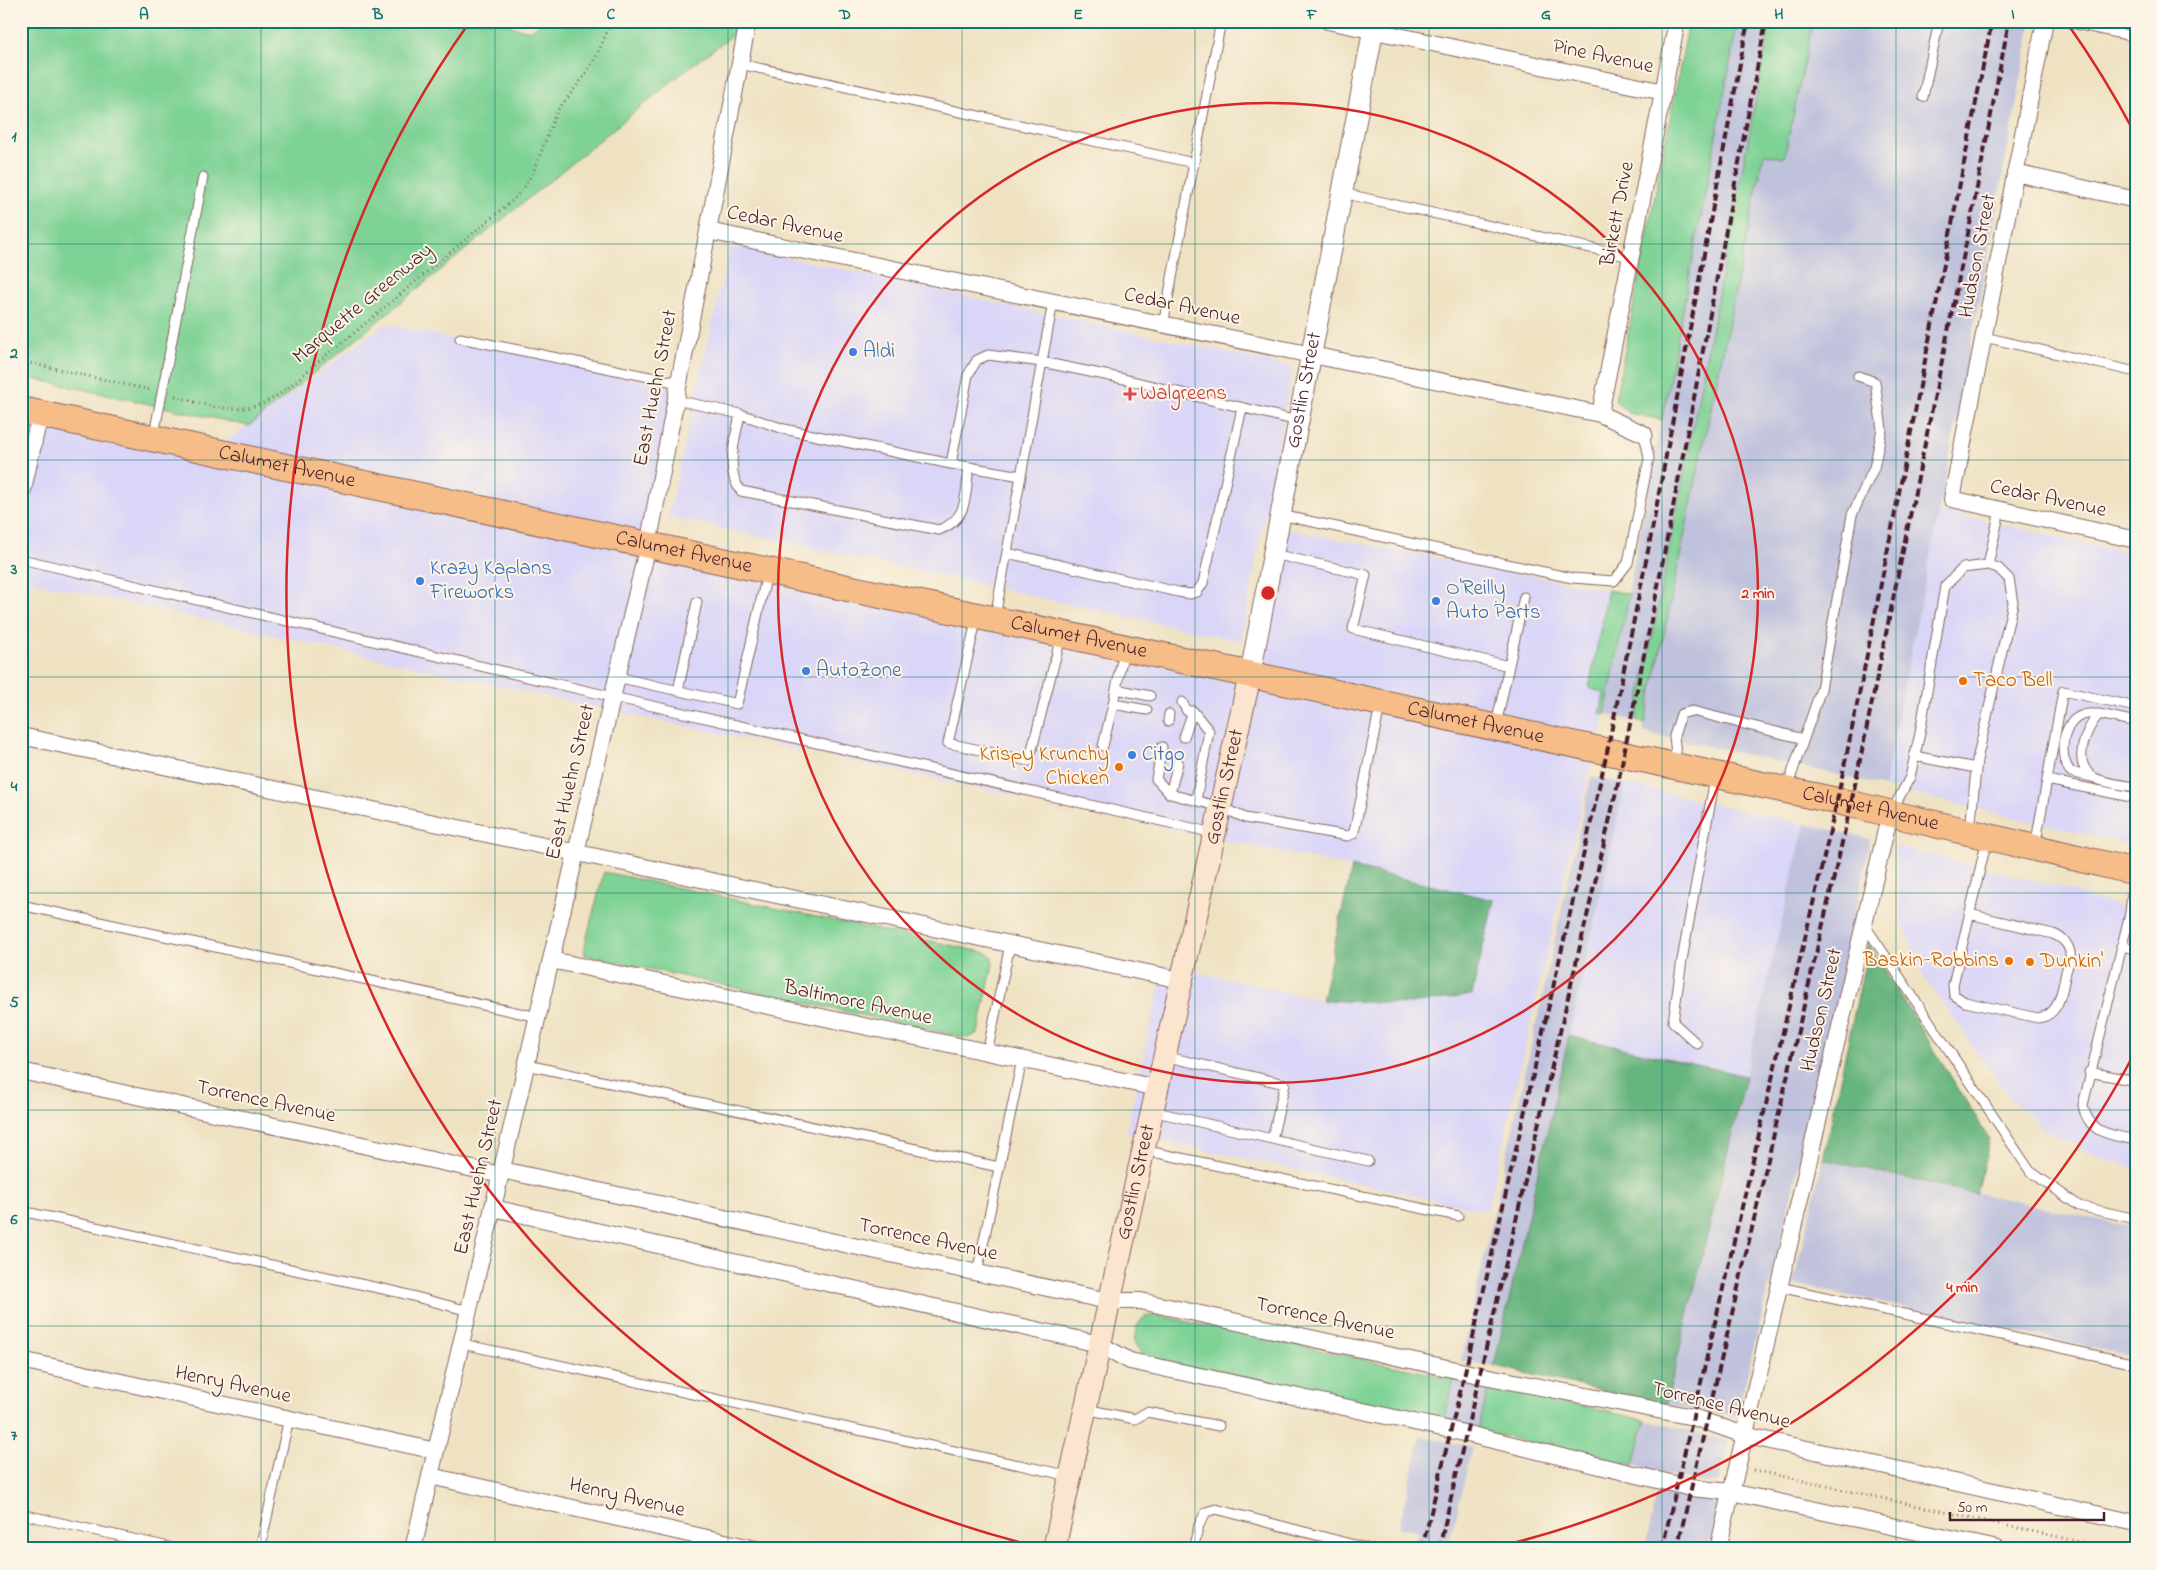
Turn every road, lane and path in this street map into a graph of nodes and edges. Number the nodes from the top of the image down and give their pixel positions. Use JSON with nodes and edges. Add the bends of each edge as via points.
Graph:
{"nodes":[{"id":1,"x":612,"y":21,"type":"edge"},
{"id":2,"x":748,"y":21,"type":"edge"},
{"id":3,"x":1221,"y":21,"type":"edge"},
{"id":4,"x":1328,"y":21,"type":"edge"},
{"id":5,"x":1677,"y":21,"type":"edge"},
{"id":6,"x":1939,"y":21,"type":"edge"},
{"id":7,"x":2045,"y":21,"type":"edge"},
{"id":8,"x":2062,"y":21,"type":"edge"},
{"id":9,"x":1374,"y":26,"type":"edge"},
{"id":10,"x":2136,"y":37,"type":"edge"},
{"id":11,"x":740,"y":64,"type":"junction"},
{"id":12,"x":1664,"y":92,"type":"junction"},
{"id":13,"x":1923,"y":97,"type":"dead end"},
{"id":14,"x":1194,"y":163,"type":"junction"},
{"id":15,"x":2015,"y":174,"type":"junction"},
{"id":16,"x":204,"y":177,"type":"dead end"},
{"id":17,"x":1342,"y":193,"type":"junction"},
{"id":18,"x":2136,"y":200,"type":"edge"},
{"id":19,"x":708,"y":231,"type":"junction"},
{"id":20,"x":1631,"y":257,"type":"junction"},
{"id":21,"x":1053,"y":302,"type":"junction"},
{"id":22,"x":1163,"y":325,"type":"junction"},
{"id":23,"x":1984,"y":336,"type":"junction"},
{"id":24,"x":460,"y":338,"type":"dead end"},
{"id":25,"x":1311,"y":355,"type":"junction"},
{"id":26,"x":21,"y":361,"type":"edge"},
{"id":27,"x":1042,"y":362,"type":"junction"},
{"id":28,"x":2136,"y":372,"type":"edge"},
{"id":29,"x":1858,"y":376,"type":"dead end"},
{"id":30,"x":679,"y":383,"type":"junction"},
{"id":31,"x":162,"y":393,"type":"junction"},
{"id":32,"x":676,"y":400,"type":"junction"},
{"id":33,"x":1242,"y":408,"type":"junction"},
{"id":34,"x":31,"y":412,"type":"edge"},
{"id":35,"x":740,"y":414,"type":"junction"},
{"id":36,"x":1600,"y":414,"type":"junction"},
{"id":37,"x":1298,"y":421,"type":"junction"},
{"id":38,"x":1644,"y":434,"type":"joint"},
{"id":39,"x":154,"y":438,"type":"junction"},
{"id":40,"x":951,"y":464,"type":"junction"},
{"id":41,"x":969,"y":467,"type":"junction"},
{"id":42,"x":1021,"y":476,"type":"junction"},
{"id":43,"x":21,"y":498,"type":"edge"},
{"id":44,"x":1952,"y":499,"type":"joint"},
{"id":45,"x":2000,"y":510,"type":"junction"},
{"id":46,"x":1281,"y":515,"type":"junction"},
{"id":47,"x":2136,"y":540,"type":"edge"},
{"id":48,"x":648,"y":545,"type":"junction"},
{"id":49,"x":1006,"y":553,"type":"junction"},
{"id":50,"x":1273,"y":554,"type":"junction"},
{"id":51,"x":21,"y":559,"type":"edge"},
{"id":52,"x":1988,"y":565,"type":"junction"},
{"id":53,"x":768,"y":571,"type":"junction"},
{"id":54,"x":1524,"y":596,"type":"dead end"},
{"id":55,"x":697,"y":602,"type":"dead end"},
{"id":56,"x":986,"y":618,"type":"junction"},
{"id":57,"x":1062,"y":634,"type":"junction"},
{"id":58,"x":1125,"y":648,"type":"junction"},
{"id":59,"x":1509,"y":666,"type":"junction"},
{"id":60,"x":1250,"y":675,"type":"junction"},
{"id":61,"x":617,"y":677,"type":"junction"},
{"id":62,"x":1116,"y":688,"type":"junction"},
{"id":63,"x":678,"y":691,"type":"junction"},
{"id":64,"x":1150,"y":696,"type":"dead end"},
{"id":65,"x":613,"y":697,"type":"junction"},
{"id":66,"x":1381,"y":703,"type":"junction"},
{"id":67,"x":1113,"y":704,"type":"junction"},
{"id":68,"x":2136,"y":707,"type":"edge"},
{"id":69,"x":1147,"y":710,"type":"dead end"},
{"id":70,"x":2099,"y":714,"type":"junction"},
{"id":71,"x":2136,"y":722,"type":"edge"},
{"id":72,"x":1495,"y":728,"type":"junction"},
{"id":73,"x":21,"y":736,"type":"edge"},
{"id":74,"x":1184,"y":737,"type":"dead end"},
{"id":75,"x":1804,"y":739,"type":"junction"},
{"id":76,"x":1103,"y":746,"type":"dead end"},
{"id":77,"x":1162,"y":747,"type":"dead end"},
{"id":78,"x":1914,"y":756,"type":"junction"},
{"id":79,"x":1178,"y":762,"type":"dead end"},
{"id":80,"x":1677,"y":767,"type":"junction"},
{"id":81,"x":1976,"y":768,"type":"junction"},
{"id":82,"x":1716,"y":775,"type":"junction"},
{"id":83,"x":2094,"y":778,"type":"junction"},
{"id":84,"x":2047,"y":780,"type":"junction"},
{"id":85,"x":2136,"y":787,"type":"edge"},
{"id":86,"x":1787,"y":790,"type":"junction"},
{"id":87,"x":1170,"y":794,"type":"junction"},
{"id":88,"x":2136,"y":798,"type":"edge"},
{"id":89,"x":1196,"y":800,"type":"junction"},
{"id":90,"x":1221,"y":807,"type":"junction"},
{"id":91,"x":1890,"y":813,"type":"junction"},
{"id":92,"x":1214,"y":833,"type":"junction"},
{"id":93,"x":1979,"y":834,"type":"junction"},
{"id":94,"x":2034,"y":847,"type":"junction"},
{"id":95,"x":576,"y":853,"type":"junction"},
{"id":96,"x":2135,"y":872,"type":"edge"},
{"id":97,"x":21,"y":905,"type":"edge"},
{"id":98,"x":1969,"y":914,"type":"junction"},
{"id":99,"x":1864,"y":924,"type":"junction"},
{"id":100,"x":1010,"y":944,"type":"junction"},
{"id":101,"x":2121,"y":946,"type":"junction"},
{"id":102,"x":2136,"y":949,"type":"edge"},
{"id":103,"x":551,"y":960,"type":"junction"},
{"id":104,"x":1181,"y":980,"type":"junction"},
{"id":105,"x":538,"y":1016,"type":"junction"},
{"id":106,"x":1697,"y":1044,"type":"dead end"},
{"id":107,"x":987,"y":1053,"type":"junction"},
{"id":108,"x":1164,"y":1056,"type":"junction"},
{"id":109,"x":1022,"y":1060,"type":"junction"},
{"id":110,"x":527,"y":1065,"type":"junction"},
{"id":111,"x":21,"y":1071,"type":"edge"},
{"id":112,"x":2089,"y":1072,"type":"junction"},
{"id":113,"x":2136,"y":1081,"type":"edge"},
{"id":114,"x":1157,"y":1088,"type":"junction"},
{"id":115,"x":1151,"y":1112,"type":"junction"},
{"id":116,"x":1272,"y":1139,"type":"junction"},
{"id":117,"x":2136,"y":1140,"type":"edge"},
{"id":118,"x":1143,"y":1150,"type":"junction"},
{"id":119,"x":1368,"y":1161,"type":"dead end"},
{"id":120,"x":999,"y":1167,"type":"junction"},
{"id":121,"x":501,"y":1172,"type":"junction"},
{"id":122,"x":493,"y":1208,"type":"junction"},
{"id":123,"x":21,"y":1211,"type":"edge"},
{"id":124,"x":1458,"y":1216,"type":"dead end"},
{"id":125,"x":2136,"y":1219,"type":"edge"},
{"id":126,"x":977,"y":1272,"type":"junction"},
{"id":127,"x":1779,"y":1287,"type":"junction"},
{"id":128,"x":1108,"y":1301,"type":"junction"},
{"id":129,"x":469,"y":1311,"type":"junction"},
{"id":130,"x":462,"y":1344,"type":"junction"},
{"id":131,"x":1099,"y":1344,"type":"junction"},
{"id":132,"x":21,"y":1360,"type":"edge"},
{"id":133,"x":2136,"y":1364,"type":"edge"},
{"id":134,"x":1085,"y":1409,"type":"junction"},
{"id":135,"x":289,"y":1418,"type":"junction"},
{"id":136,"x":1219,"y":1426,"type":"dead end"},
{"id":137,"x":1744,"y":1435,"type":"junction"},
{"id":138,"x":436,"y":1451,"type":"junction"},
{"id":139,"x":1751,"y":1470,"type":"dead end"},
{"id":140,"x":430,"y":1476,"type":"junction"},
{"id":141,"x":1070,"y":1476,"type":"junction"},
{"id":142,"x":1731,"y":1492,"type":"junction"},
{"id":143,"x":21,"y":1514,"type":"edge"},
{"id":144,"x":2136,"y":1522,"type":"edge"},
{"id":145,"x":178,"y":1549,"type":"edge"},
{"id":146,"x":260,"y":1549,"type":"edge"},
{"id":147,"x":413,"y":1549,"type":"edge"},
{"id":148,"x":756,"y":1549,"type":"edge"},
{"id":149,"x":1054,"y":1549,"type":"edge"},
{"id":150,"x":1193,"y":1549,"type":"edge"},
{"id":151,"x":1370,"y":1549,"type":"edge"},
{"id":152,"x":1718,"y":1549,"type":"edge"},
{"id":153,"x":1998,"y":1549,"type":"edge"},
{"id":154,"x":2113,"y":1549,"type":"edge"}],
"edges":[{"from":1,"to":31,"type":"path","name":"Marquette Greenway","via":[[583,78],[557,111],[526,185],[360,328],[277,395],[258,405],[220,408]]},
{"from":2,"to":11,"type":"street","name":"East Huehn Street"},
{"from":3,"to":14,"type":"lane"},
{"from":4,"to":9,"type":"street","name":"Pine Avenue"},
{"from":5,"to":12,"type":"street","name":"Birkett Drive"},
{"from":6,"to":13,"type":"lane"},
{"from":7,"to":15,"type":"street","name":"Hudson Street"},
{"from":8,"to":10,"type":"lane"},
{"from":9,"to":12,"type":"street","name":"Pine Avenue"},
{"from":9,"to":17,"type":"street","name":"Gostlin Street"},
{"from":11,"to":14,"type":"lane"},
{"from":11,"to":19,"type":"street","name":"East Huehn Street"},
{"from":12,"to":20,"type":"street","name":"Birkett Drive"},
{"from":14,"to":22,"type":"lane"},
{"from":15,"to":18,"type":"street"},
{"from":15,"to":23,"type":"street","name":"Hudson Street"},
{"from":16,"to":31,"type":"lane"},
{"from":17,"to":20,"type":"lane"},
{"from":17,"to":25,"type":"street","name":"Gostlin Street"},
{"from":19,"to":21,"type":"street","name":"Cedar Avenue"},
{"from":19,"to":30,"type":"street","name":"East Huehn Street"},
{"from":20,"to":36,"type":"street","name":"Birkett Drive"},
{"from":21,"to":22,"type":"street","name":"Cedar Avenue"},
{"from":21,"to":27,"type":"lane"},
{"from":22,"to":25,"type":"street","name":"Cedar Avenue"},
{"from":23,"to":28,"type":"lane"},
{"from":23,"to":44,"type":"street","name":"Hudson Street"},
{"from":24,"to":30,"type":"lane"},
{"from":25,"to":36,"type":"street","name":"Cedar Avenue"},
{"from":25,"to":37,"type":"street","name":"Gostlin Street"},
{"from":26,"to":31,"type":"path","name":"Marquette Greenway"},
{"from":27,"to":33,"type":"lane"},
{"from":27,"to":40,"type":"lane","via":[[988,355],[976,360],[968,375]]},
{"from":27,"to":42,"type":"lane"},
{"from":29,"to":75,"type":"lane","via":[[1875,382],[1882,429],[1874,468],[1852,515],[1821,689]]},
{"from":30,"to":32,"type":"street","name":"East Huehn Street"},
{"from":31,"to":39,"type":"lane"},
{"from":32,"to":35,"type":"lane"},
{"from":32,"to":48,"type":"street","name":"East Huehn Street"},
{"from":33,"to":37,"type":"lane"},
{"from":33,"to":49,"type":"lane","via":[[1203,583],[1197,592],[1178,592]]},
{"from":34,"to":39,"type":"main road","name":"Calumet Avenue"},
{"from":34,"to":43,"type":"street"},
{"from":35,"to":40,"type":"lane","via":[[784,429]]},
{"from":35,"to":41,"type":"lane","via":[[732,471],[734,483],[741,491],[939,530],[953,525],[962,514]]},
{"from":36,"to":38,"type":"street","name":"Cedar Avenue"},
{"from":37,"to":46,"type":"street","name":"Gostlin Street"},
{"from":38,"to":46,"type":"lane","via":[[1649,458],[1628,563],[1614,581],[1572,578]]},
{"from":39,"to":48,"type":"main road","name":"Calumet Avenue"},
{"from":40,"to":41,"type":"lane"},
{"from":41,"to":42,"type":"lane"},
{"from":42,"to":49,"type":"lane"},
{"from":44,"to":45,"type":"street","name":"Cedar Avenue"},
{"from":45,"to":47,"type":"street","name":"Cedar Avenue"},
{"from":45,"to":52,"type":"lane"},
{"from":46,"to":50,"type":"street","name":"Gostlin Street"},
{"from":48,"to":53,"type":"main road","name":"Calumet Avenue"},
{"from":48,"to":61,"type":"street","name":"East Huehn Street"},
{"from":49,"to":56,"type":"lane"},
{"from":50,"to":59,"type":"lane","via":[[1366,575],[1353,630]]},
{"from":50,"to":60,"type":"street","name":"Gostlin Street"},
{"from":51,"to":65,"type":"lane"},
{"from":52,"to":78,"type":"lane","name":"Hudson Street","via":[[1963,568],[1945,586]]},
{"from":52,"to":81,"type":"lane","via":[[1998,568],[2009,579],[2013,603]]},
{"from":53,"to":56,"type":"main road","name":"Calumet Avenue"},
{"from":53,"to":63,"type":"lane","via":[[737,704]]},
{"from":54,"to":59,"type":"lane"},
{"from":55,"to":63,"type":"lane"},
{"from":56,"to":57,"type":"main road","name":"Calumet Avenue"},
{"from":56,"to":57,"type":"lane","via":[[948,742],[1029,760]]},
{"from":57,"to":58,"type":"main road","name":"Calumet Avenue"},
{"from":58,"to":60,"type":"main road","name":"Calumet Avenue"},
{"from":58,"to":62,"type":"lane"},
{"from":59,"to":72,"type":"lane"},
{"from":60,"to":66,"type":"main road","name":"Calumet Avenue"},
{"from":60,"to":90,"type":"main road","name":"Gostlin Street"},
{"from":61,"to":63,"type":"lane"},
{"from":61,"to":65,"type":"street","name":"East Huehn Street"},
{"from":62,"to":64,"type":"lane"},
{"from":62,"to":67,"type":"lane"},
{"from":65,"to":92,"type":"lane"},
{"from":65,"to":95,"type":"street","name":"East Huehn Street"},
{"from":66,"to":72,"type":"main road","name":"Calumet Avenue"},
{"from":66,"to":90,"type":"lane","via":[[1353,834],[1341,836],[1246,818]]},
{"from":67,"to":69,"type":"lane"},
{"from":67,"to":76,"type":"lane"},
{"from":68,"to":84,"type":"lane","via":[[2063,692]]},
{"from":70,"to":71,"type":"lane"},
{"from":70,"to":83,"type":"lane","via":[[2084,741],[2082,760],[2085,770]]},
{"from":70,"to":83,"type":"lane","via":[[2084,714],[2074,720],[2066,733],[2064,748],[2064,762],[2071,772]]},
{"from":72,"to":80,"type":"main road","name":"Calumet Avenue"},
{"from":73,"to":95,"type":"street"},
{"from":74,"to":89,"type":"lane","via":[[1185,710],[1209,731]]},
{"from":75,"to":80,"type":"lane","via":[[1692,711],[1681,714],[1674,736]]},
{"from":75,"to":86,"type":"lane"},
{"from":77,"to":87,"type":"lane","via":[[1156,779]]},
{"from":78,"to":81,"type":"lane"},
{"from":78,"to":91,"type":"lane","name":"Hudson Street","via":[[1910,777]]},
{"from":79,"to":87,"type":"lane"},
{"from":80,"to":82,"type":"main road","name":"Calumet Avenue"},
{"from":81,"to":93,"type":"lane"},
{"from":82,"to":86,"type":"main road","name":"Calumet Avenue"},
{"from":82,"to":106,"type":"lane","via":[[1673,1022]]},
{"from":83,"to":85,"type":"lane"},
{"from":84,"to":88,"type":"lane"},
{"from":84,"to":94,"type":"lane"},
{"from":86,"to":91,"type":"main road","name":"Calumet Avenue"},
{"from":87,"to":89,"type":"lane"},
{"from":89,"to":90,"type":"lane"},
{"from":90,"to":92,"type":"main road","name":"Gostlin Street"},
{"from":91,"to":93,"type":"main road","name":"Calumet Avenue"},
{"from":91,"to":99,"type":"street","name":"Hudson Street"},
{"from":92,"to":104,"type":"main road","name":"Gostlin Street"},
{"from":93,"to":94,"type":"main road","name":"Calumet Avenue"},
{"from":93,"to":98,"type":"lane"},
{"from":94,"to":96,"type":"main road","name":"Calumet Avenue"},
{"from":95,"to":100,"type":"street"},
{"from":95,"to":103,"type":"street","name":"East Huehn Street"},
{"from":96,"to":101,"type":"lane","via":[[2130,913]]},
{"from":97,"to":105,"type":"lane"},
{"from":98,"to":98,"type":"lane","via":[[1953,985],[1954,995],[1965,1002],[2046,1017],[2056,1008],[2061,995],[2070,954],[2066,943],[2053,934]]},
{"from":99,"to":125,"type":"lane","via":[[2030,1171],[2079,1206]]},
{"from":99,"to":127,"type":"street","name":"Hudson Street"},
{"from":100,"to":104,"type":"street"},
{"from":100,"to":107,"type":"lane"},
{"from":101,"to":102,"type":"lane"},
{"from":101,"to":112,"type":"lane"},
{"from":103,"to":105,"type":"street","name":"East Huehn Street"},
{"from":103,"to":107,"type":"street","name":"Baltimore Avenue"},
{"from":104,"to":108,"type":"main road","name":"Gostlin Street"},
{"from":105,"to":110,"type":"street","name":"East Huehn Street"},
{"from":107,"to":109,"type":"street","name":"Baltimore Avenue"},
{"from":108,"to":114,"type":"main road","name":"Gostlin Street"},
{"from":108,"to":116,"type":"lane","via":[[1285,1084]]},
{"from":109,"to":114,"type":"street","name":"Baltimore Avenue"},
{"from":109,"to":120,"type":"lane"},
{"from":110,"to":120,"type":"lane"},
{"from":110,"to":121,"type":"street","name":"East Huehn Street"},
{"from":111,"to":121,"type":"street","name":"Torrence Avenue"},
{"from":112,"to":113,"type":"lane"},
{"from":112,"to":117,"type":"lane","via":[[2082,1105],[2092,1127]]},
{"from":114,"to":115,"type":"main road","name":"Gostlin Street"},
{"from":115,"to":116,"type":"lane"},
{"from":115,"to":118,"type":"main road","name":"Gostlin Street"},
{"from":116,"to":119,"type":"lane"},
{"from":118,"to":124,"type":"lane"},
{"from":118,"to":128,"type":"main road","name":"Gostlin Street"},
{"from":120,"to":126,"type":"lane"},
{"from":121,"to":122,"type":"street","name":"East Huehn Street"},
{"from":121,"to":126,"type":"street","name":"Torrence Avenue"},
{"from":122,"to":129,"type":"street","name":"East Huehn Street"},
{"from":122,"to":131,"type":"street"},
{"from":123,"to":129,"type":"lane","via":[[397,1292]]},
{"from":126,"to":128,"type":"street","name":"Torrence Avenue"},
{"from":127,"to":133,"type":"lane"},
{"from":127,"to":137,"type":"street","name":"Hudson Street"},
{"from":128,"to":131,"type":"main road","name":"Gostlin Street"},
{"from":128,"to":137,"type":"street","name":"Torrence Avenue","via":[[1141,1301],[1693,1418]]},
{"from":129,"to":130,"type":"street","name":"East Huehn Street"},
{"from":130,"to":138,"type":"street","name":"East Huehn Street"},
{"from":130,"to":141,"type":"lane"},
{"from":131,"to":134,"type":"main road","name":"Gostlin Street"},
{"from":131,"to":142,"type":"street","via":[[1130,1361],[1450,1430],[1691,1488]]},
{"from":132,"to":135,"type":"street","name":"Henry Avenue"},
{"from":134,"to":136,"type":"lane","via":[[1135,1419],[1147,1412]]},
{"from":134,"to":141,"type":"main road","name":"Gostlin Street"},
{"from":135,"to":138,"type":"street","name":"Henry Avenue"},
{"from":135,"to":146,"type":"lane"},
{"from":137,"to":142,"type":"street","name":"Hudson Street"},
{"from":137,"to":144,"type":"street","name":"Torrence Avenue"},
{"from":138,"to":140,"type":"street","name":"East Huehn Street"},
{"from":139,"to":154,"type":"path"},
{"from":140,"to":147,"type":"street","name":"East Huehn Street"},
{"from":140,"to":148,"type":"street","name":"Henry Avenue"},
{"from":141,"to":149,"type":"main road","name":"Gostlin Street"},
{"from":142,"to":152,"type":"street","name":"Hudson Street"},
{"from":142,"to":153,"type":"street"},
{"from":143,"to":145,"type":"lane"},
{"from":150,"to":151,"type":"lane","via":[[1206,1512],[1216,1509]]}]}
